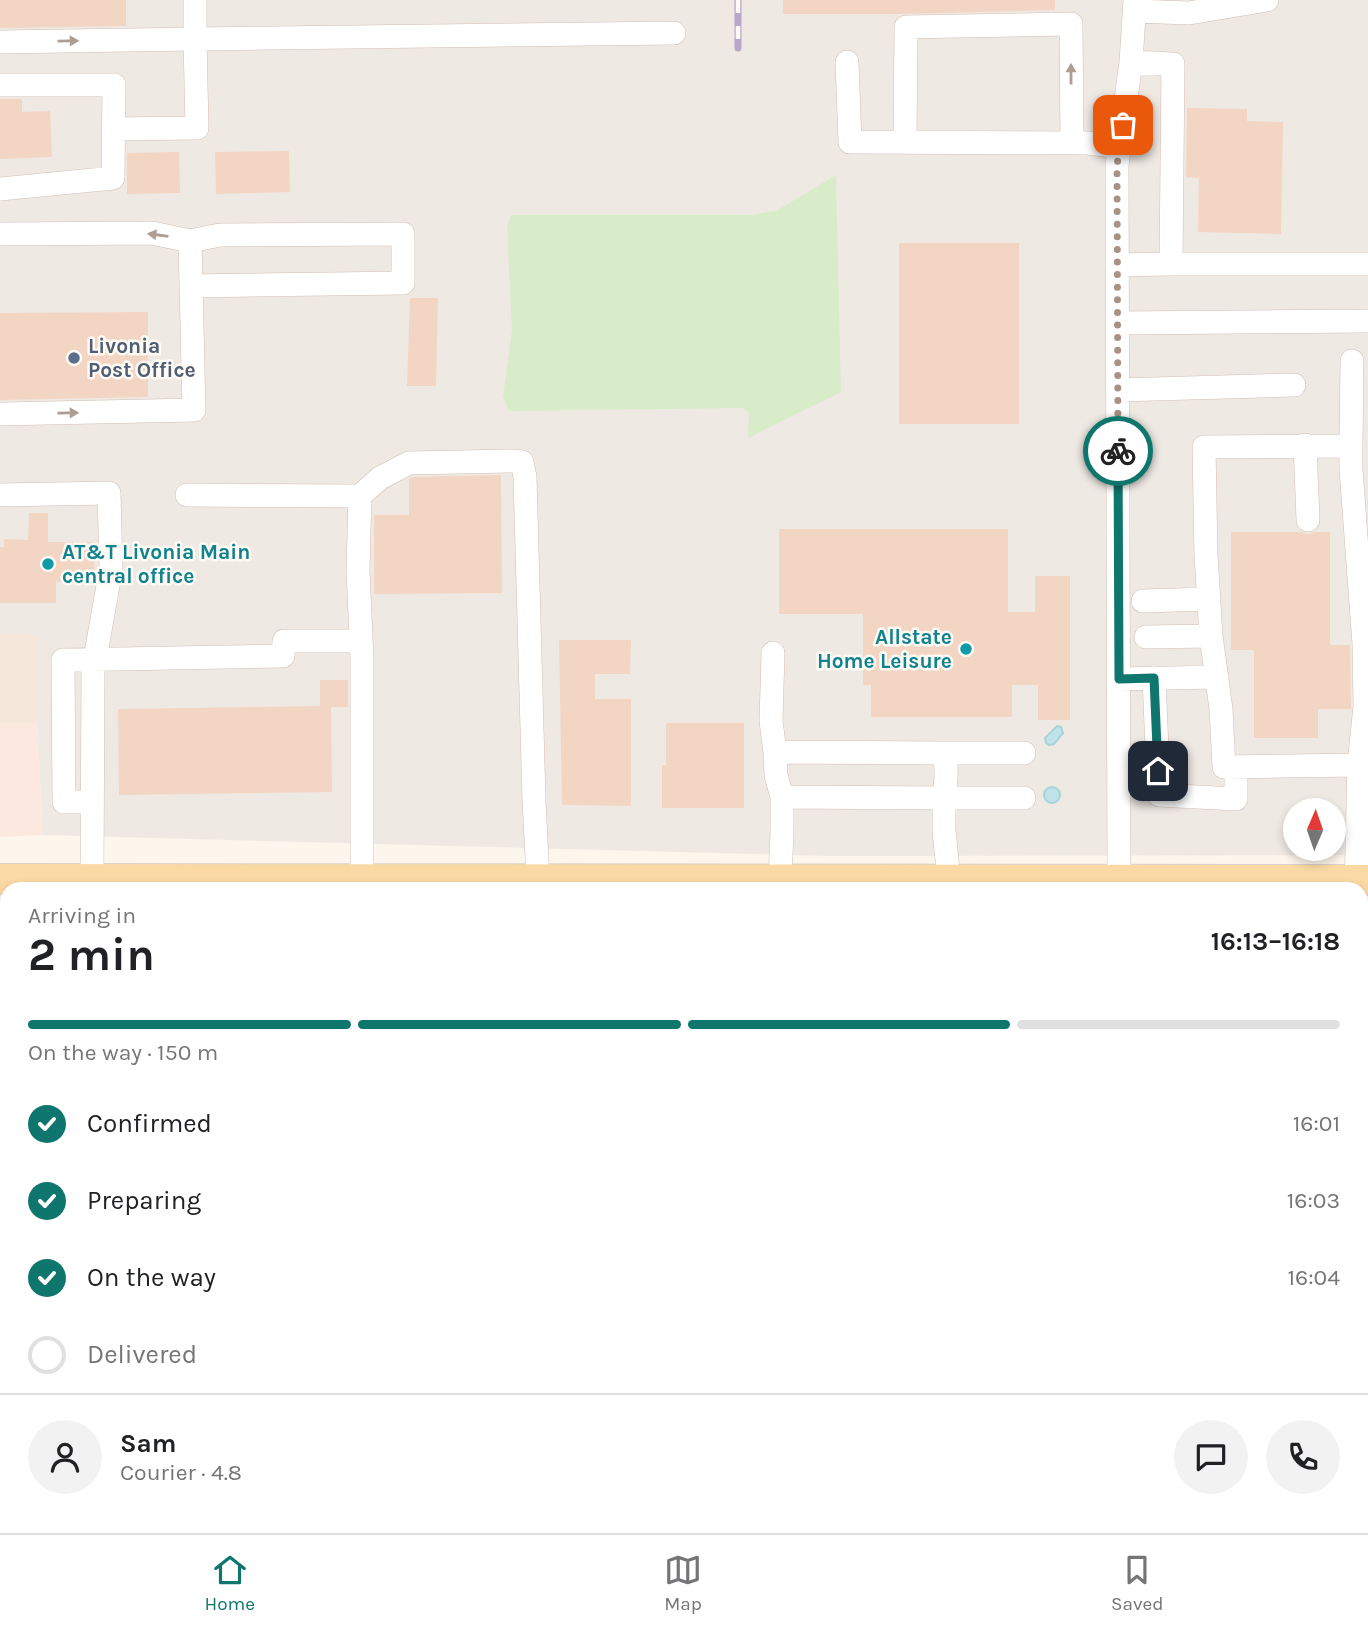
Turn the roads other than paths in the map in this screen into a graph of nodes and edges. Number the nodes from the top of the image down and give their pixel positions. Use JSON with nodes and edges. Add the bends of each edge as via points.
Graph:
{"nodes":[{"id":1,"x":195,"y":0,"type":"edge"},
{"id":2,"x":1267,"y":0,"type":"edge"},
{"id":3,"x":1135,"y":6,"type":"edge"},
{"id":4,"x":1189,"y":7,"type":"edge"},
{"id":5,"x":674,"y":33,"type":"dead end"},
{"id":6,"x":195,"y":39,"type":"junction"},
{"id":7,"x":0,"y":41,"type":"edge"},
{"id":8,"x":848,"y":62,"type":"dead end"},
{"id":9,"x":1131,"y":62,"type":"junction"},
{"id":10,"x":0,"y":85,"type":"edge"},
{"id":11,"x":114,"y":129,"type":"junction"},
{"id":12,"x":905,"y":142,"type":"junction"},
{"id":13,"x":1072,"y":142,"type":"junction"},
{"id":14,"x":1120,"y":147,"type":"junction"},
{"id":15,"x":0,"y":189,"type":"edge"},
{"id":16,"x":0,"y":234,"type":"edge"},
{"id":17,"x":190,"y":241,"type":"junction"},
{"id":18,"x":1171,"y":264,"type":"junction"},
{"id":19,"x":1368,"y":264,"type":"edge"},
{"id":20,"x":1117,"y":265,"type":"junction"},
{"id":21,"x":191,"y":281,"type":"junction"},
{"id":22,"x":1368,"y":321,"type":"edge"},
{"id":23,"x":1118,"y":323,"type":"junction"},
{"id":24,"x":1352,"y":361,"type":"dead end"},
{"id":25,"x":1294,"y":385,"type":"dead end"},
{"id":26,"x":1118,"y":390,"type":"junction"},
{"id":27,"x":0,"y":414,"type":"edge"},
{"id":28,"x":1305,"y":445,"type":"junction"},
{"id":29,"x":1351,"y":446,"type":"junction"},
{"id":30,"x":0,"y":495,"type":"edge"},
{"id":31,"x":187,"y":495,"type":"dead end"},
{"id":32,"x":360,"y":496,"type":"junction"},
{"id":33,"x":1308,"y":520,"type":"dead end"},
{"id":34,"x":1209,"y":599,"type":"junction"},
{"id":35,"x":1143,"y":601,"type":"dead end"},
{"id":36,"x":1211,"y":636,"type":"junction"},
{"id":37,"x":1146,"y":637,"type":"dead end"},
{"id":38,"x":361,"y":641,"type":"junction"},
{"id":39,"x":773,"y":653,"type":"dead end"},
{"id":40,"x":94,"y":659,"type":"junction"},
{"id":41,"x":1217,"y":677,"type":"junction"},
{"id":42,"x":1154,"y":678,"type":"junction"},
{"id":43,"x":1119,"y":679,"type":"junction"},
{"id":44,"x":775,"y":752,"type":"junction"},
{"id":45,"x":941,"y":753,"type":"junction"},
{"id":46,"x":1024,"y":753,"type":"dead end"},
{"id":47,"x":1359,"y":765,"type":"junction"},
{"id":48,"x":1236,"y":767,"type":"junction"},
{"id":49,"x":782,"y":797,"type":"junction"},
{"id":50,"x":944,"y":798,"type":"junction"},
{"id":51,"x":1024,"y":798,"type":"dead end"},
{"id":52,"x":0,"y":879,"type":"edge"},
{"id":53,"x":92,"y":880,"type":"junction"},
{"id":54,"x":780,"y":880,"type":"junction"},
{"id":55,"x":105,"y":882,"type":"edge"},
{"id":56,"x":385,"y":882,"type":"edge"},
{"id":57,"x":554,"y":882,"type":"edge"},
{"id":58,"x":714,"y":882,"type":"edge"},
{"id":59,"x":812,"y":882,"type":"edge"},
{"id":60,"x":950,"y":882,"type":"edge"},
{"id":61,"x":1111,"y":882,"type":"edge"},
{"id":62,"x":1360,"y":882,"type":"edge"}],
"edges":[{"from":1,"to":6,"type":"street"},
{"from":2,"to":4,"type":"street"},
{"from":3,"to":4,"type":"street"},
{"from":3,"to":9,"type":"street"},
{"from":5,"to":6,"type":"street"},
{"from":7,"to":6,"type":"street","one_way":true},
{"from":6,"to":11,"type":"street","via":[[197,128]]},
{"from":8,"to":12,"type":"street","via":[[850,142]]},
{"from":9,"to":14,"type":"street"},
{"from":9,"to":18,"type":"street","via":[[1173,64]]},
{"from":10,"to":11,"type":"street","via":[[114,85]]},
{"from":11,"to":15,"type":"street","via":[[113,178]]},
{"from":12,"to":13,"type":"street"},
{"from":13,"to":12,"type":"street","one_way":true,"via":[[1071,24],[906,26]]},
{"from":13,"to":14,"type":"street"},
{"from":14,"to":20,"type":"street"},
{"from":17,"to":16,"type":"street","one_way":true,"via":[[152,233]]},
{"from":17,"to":21,"type":"street"},
{"from":17,"to":21,"type":"street","via":[[220,235],[403,234],[403,283]]},
{"from":18,"to":19,"type":"street"},
{"from":18,"to":20,"type":"street"},
{"from":20,"to":23,"type":"street"},
{"from":27,"to":21,"type":"street","one_way":true,"via":[[194,410]]},
{"from":22,"to":23,"type":"street"},
{"from":23,"to":26,"type":"street"},
{"from":24,"to":29,"type":"street"},
{"from":25,"to":26,"type":"street"},
{"from":26,"to":43,"type":"street"},
{"from":28,"to":29,"type":"street"},
{"from":28,"to":33,"type":"street"},
{"from":28,"to":34,"type":"street","via":[[1203,447]]},
{"from":29,"to":47,"type":"street","via":[[1364,644]]},
{"from":30,"to":40,"type":"street","via":[[109,494],[111,569]]},
{"from":31,"to":32,"type":"street"},
{"from":32,"to":38,"type":"street"},
{"from":32,"to":57,"type":"street","via":[[380,478],[409,463],[522,462],[534,800]]},
{"from":34,"to":35,"type":"street"},
{"from":34,"to":36,"type":"street"},
{"from":36,"to":37,"type":"street"},
{"from":36,"to":41,"type":"street"},
{"from":38,"to":40,"type":"street","via":[[284,641],[283,656]]},
{"from":38,"to":56,"type":"street"},
{"from":39,"to":44,"type":"street"},
{"from":40,"to":53,"type":"street","via":[[63,660],[64,802],[92,802]]},
{"from":41,"to":42,"type":"street"},
{"from":41,"to":48,"type":"street","via":[[1224,767]]},
{"from":42,"to":43,"type":"street"},
{"from":42,"to":48,"type":"street","via":[[1159,794],[1236,799]]},
{"from":43,"to":61,"type":"street"},
{"from":44,"to":45,"type":"street"},
{"from":44,"to":49,"type":"street"},
{"from":45,"to":46,"type":"street"},
{"from":45,"to":50,"type":"street","via":[[946,765]]},
{"from":47,"to":48,"type":"street"},
{"from":47,"to":62,"type":"street"},
{"from":49,"to":50,"type":"street"},
{"from":49,"to":54,"type":"street"},
{"from":50,"to":51,"type":"street"},
{"from":50,"to":60,"type":"street"},
{"from":52,"to":53,"type":"main road"},
{"from":53,"to":55,"type":"main road"},
{"from":54,"to":58,"type":"main road"},
{"from":54,"to":59,"type":"main road"}]}
